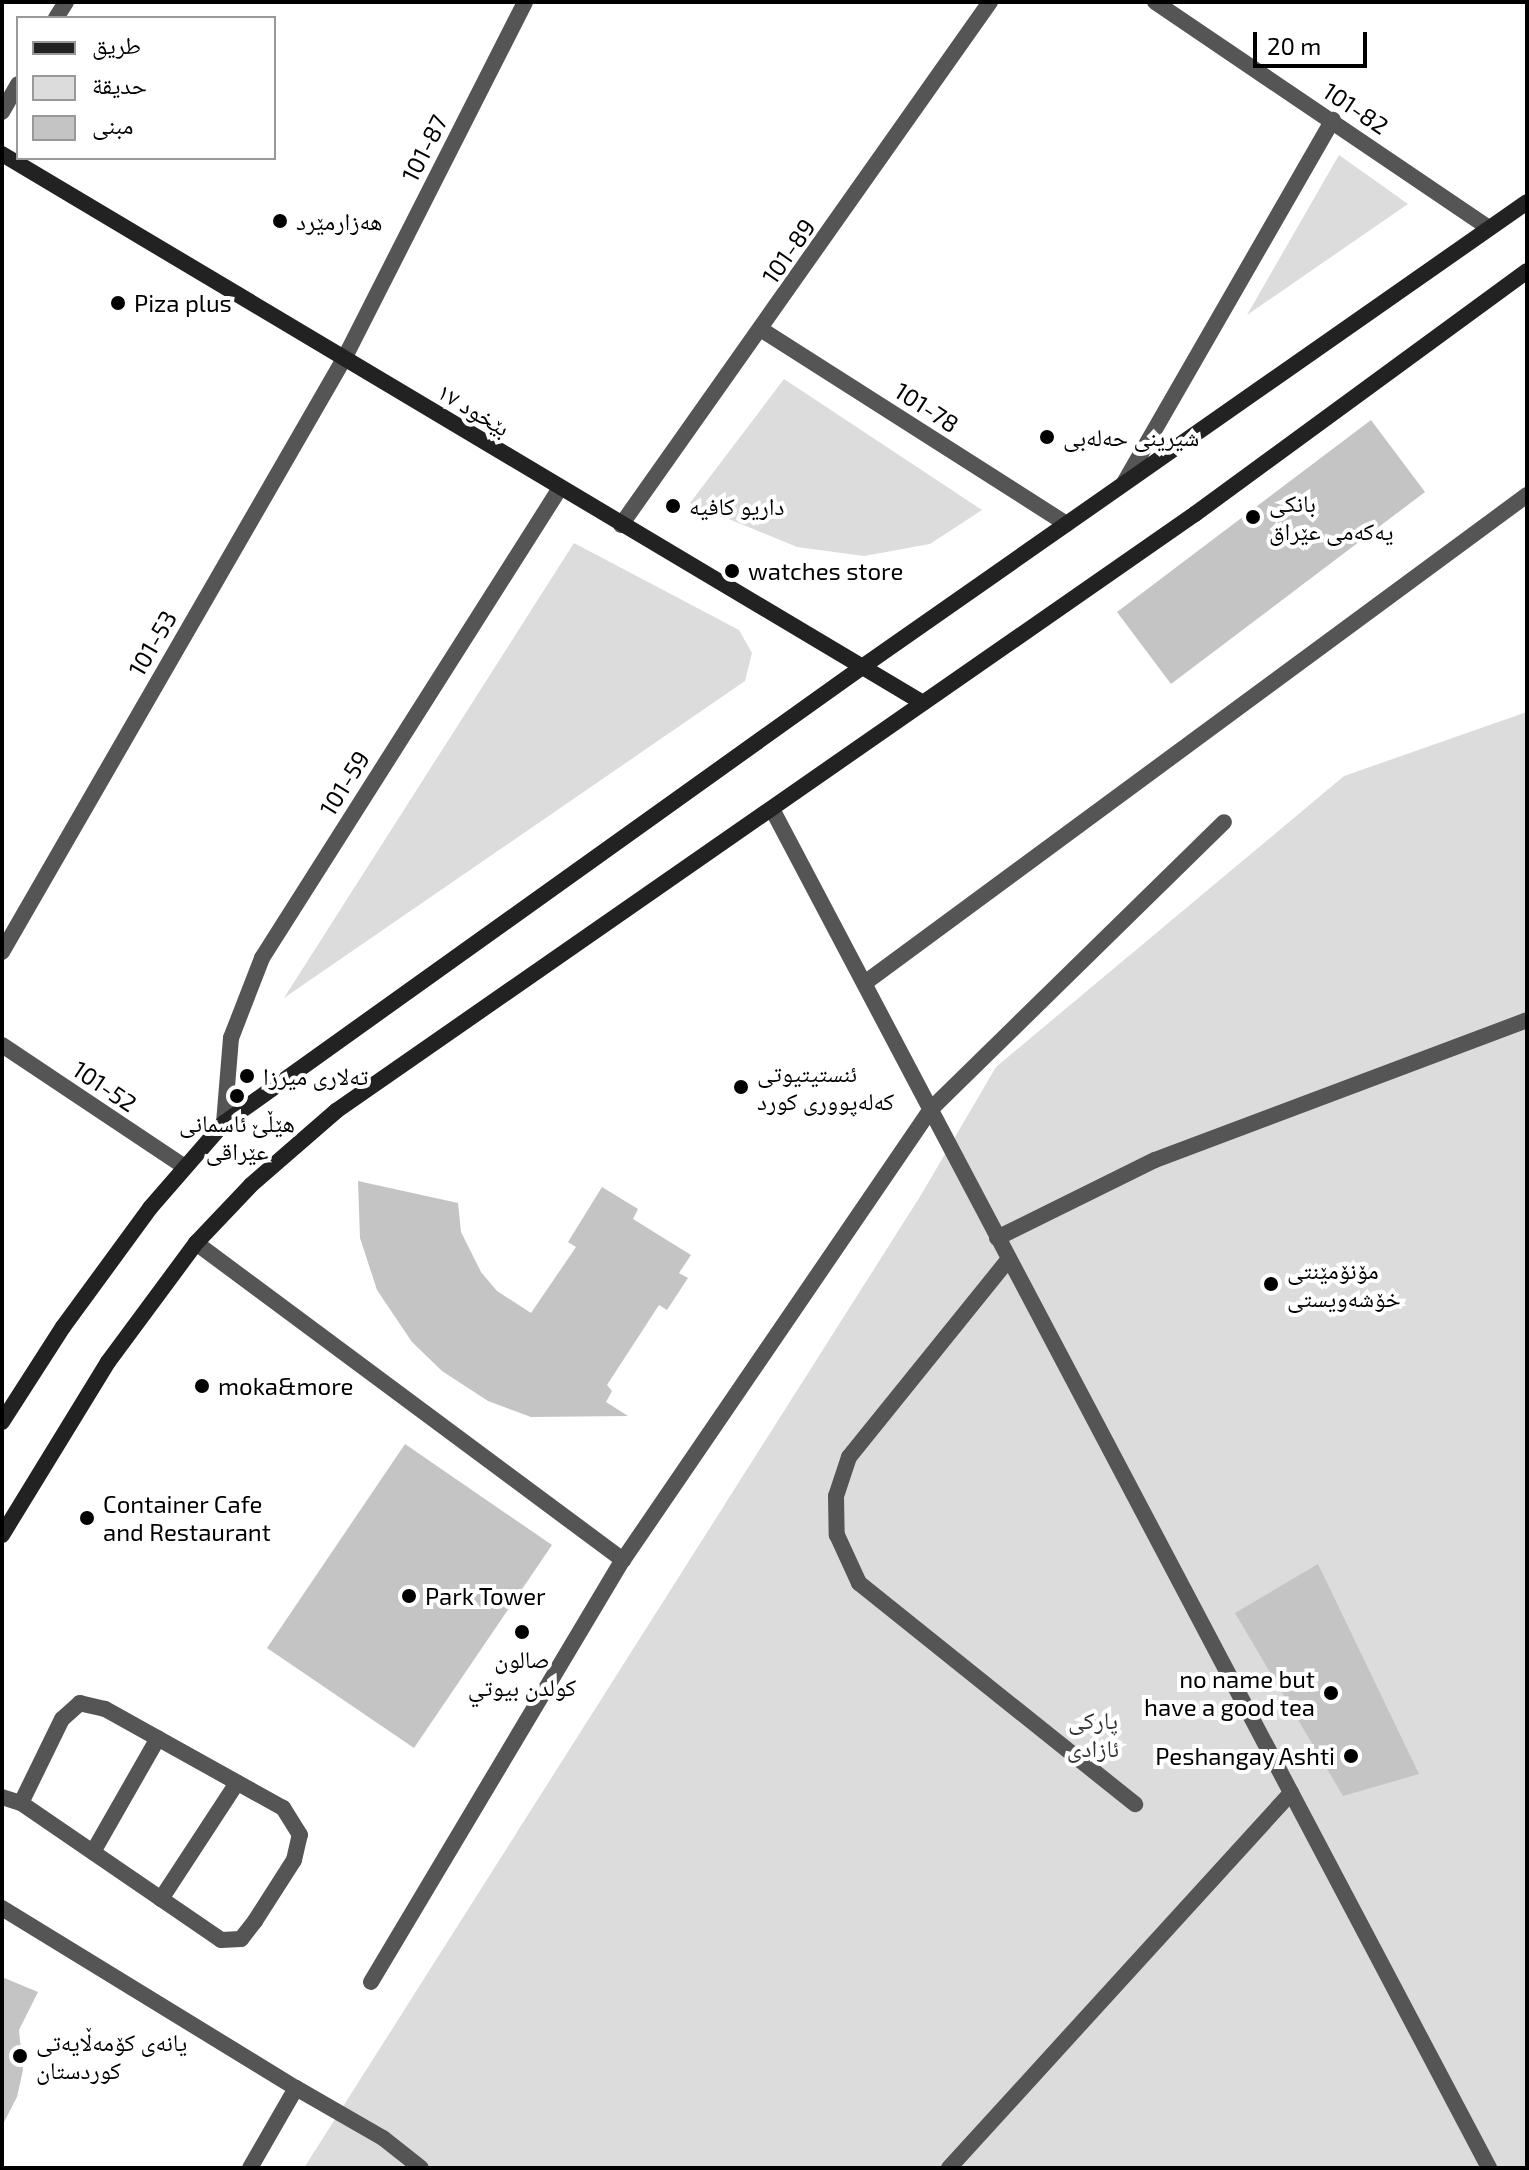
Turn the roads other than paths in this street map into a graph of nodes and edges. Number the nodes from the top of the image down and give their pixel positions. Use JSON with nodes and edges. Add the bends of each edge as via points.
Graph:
{"nodes":[{"id":1,"x":525,"y":2,"type":"edge"},
{"id":2,"x":990,"y":2,"type":"edge"},
{"id":3,"x":1155,"y":2,"type":"edge"},
{"id":4,"x":16,"y":88,"type":"edge"},
{"id":5,"x":2,"y":112,"type":"edge"},
{"id":6,"x":1333,"y":120,"type":"junction"},
{"id":7,"x":2,"y":154,"type":"edge"},
{"id":8,"x":1527,"y":202,"type":"edge"},
{"id":9,"x":1489,"y":228,"type":"junction"},
{"id":10,"x":1527,"y":271,"type":"edge"},
{"id":11,"x":762,"y":330,"type":"junction"},
{"id":12,"x":344,"y":359,"type":"junction"},
{"id":13,"x":1122,"y":487,"type":"junction"},
{"id":14,"x":560,"y":488,"type":"junction"},
{"id":15,"x":1527,"y":495,"type":"edge"},
{"id":16,"x":1066,"y":524,"type":"junction"},
{"id":17,"x":621,"y":525,"type":"junction"},
{"id":18,"x":862,"y":667,"type":"junction"},
{"id":19,"x":923,"y":703,"type":"junction"},
{"id":20,"x":772,"y":809,"type":"junction"},
{"id":21,"x":1224,"y":822,"type":"dead end"},
{"id":22,"x":2,"y":952,"type":"edge"},
{"id":23,"x":866,"y":982,"type":"junction"},
{"id":24,"x":1527,"y":1020,"type":"edge"},
{"id":25,"x":2,"y":1045,"type":"edge"},
{"id":26,"x":931,"y":1109,"type":"junction"},
{"id":27,"x":224,"y":1123,"type":"junction"},
{"id":28,"x":182,"y":1165,"type":"junction"},
{"id":29,"x":997,"y":1238,"type":"junction"},
{"id":30,"x":196,"y":1243,"type":"junction"},
{"id":31,"x":1008,"y":1260,"type":"junction"},
{"id":32,"x":2,"y":1422,"type":"edge"},
{"id":33,"x":2,"y":1535,"type":"edge"},
{"id":34,"x":623,"y":1560,"type":"junction"},
{"id":35,"x":158,"y":1738,"type":"junction"},
{"id":36,"x":237,"y":1783,"type":"junction"},
{"id":37,"x":1291,"y":1793,"type":"junction"},
{"id":38,"x":2,"y":1797,"type":"edge"},
{"id":39,"x":21,"y":1803,"type":"junction"},
{"id":40,"x":1135,"y":1804,"type":"dead end"},
{"id":41,"x":93,"y":1852,"type":"junction"},
{"id":42,"x":161,"y":1899,"type":"junction"},
{"id":43,"x":2,"y":1908,"type":"edge"},
{"id":44,"x":371,"y":1982,"type":"dead end"},
{"id":45,"x":296,"y":2088,"type":"junction"},
{"id":46,"x":250,"y":2168,"type":"edge"},
{"id":47,"x":421,"y":2168,"type":"edge"},
{"id":48,"x":949,"y":2168,"type":"edge"},
{"id":49,"x":1489,"y":2168,"type":"edge"}],
"edges":[{"from":1,"to":12,"type":"street","name":"101-87"},
{"from":2,"to":11,"type":"street","name":"101-89"},
{"from":3,"to":6,"type":"street","name":"101-82"},
{"from":4,"to":5,"type":"street"},
{"from":6,"to":9,"type":"street","name":"101-82"},
{"from":6,"to":13,"type":"street"},
{"from":7,"to":12,"type":"main road","name":"بێخود ١٧"},
{"from":8,"to":9,"type":"main road"},
{"from":9,"to":13,"type":"main road"},
{"from":10,"to":19,"type":"main road","via":[[1195,514]]},
{"from":11,"to":16,"type":"street","name":"101-78"},
{"from":11,"to":17,"type":"street","name":"101-89"},
{"from":12,"to":14,"type":"main road","name":"بێخود ١٧"},
{"from":12,"to":22,"type":"street","name":"101-53"},
{"from":13,"to":16,"type":"main road"},
{"from":14,"to":17,"type":"main road","name":"بێخود ١٧"},
{"from":14,"to":27,"type":"street","name":"101-59","via":[[262,958],[231,1038]]},
{"from":15,"to":23,"type":"street"},
{"from":16,"to":18,"type":"main road"},
{"from":17,"to":18,"type":"main road","name":"بێخود ١٧"},
{"from":18,"to":19,"type":"main road","name":"بێخود ١٧"},
{"from":18,"to":27,"type":"main road"},
{"from":19,"to":20,"type":"main road"},
{"from":20,"to":23,"type":"street"},
{"from":20,"to":30,"type":"main road","via":[[336,1111],[251,1185]]},
{"from":21,"to":26,"type":"street"},
{"from":23,"to":26,"type":"street"},
{"from":24,"to":29,"type":"street","via":[[1155,1160]]},
{"from":25,"to":28,"type":"street","name":"101-52"},
{"from":26,"to":29,"type":"street"},
{"from":26,"to":34,"type":"street"},
{"from":27,"to":28,"type":"main road"},
{"from":28,"to":32,"type":"main road","via":[[63,1327]]},
{"from":29,"to":31,"type":"street"},
{"from":30,"to":33,"type":"main road","via":[[108,1362]]},
{"from":30,"to":34,"type":"street"},
{"from":31,"to":37,"type":"street"},
{"from":31,"to":40,"type":"street","via":[[849,1457],[836,1496],[837,1535],[859,1583]]},
{"from":34,"to":44,"type":"street"},
{"from":35,"to":36,"type":"street"},
{"from":35,"to":39,"type":"street","via":[[105,1709],[80,1703],[62,1719]]},
{"from":35,"to":41,"type":"street"},
{"from":36,"to":42,"type":"street"},
{"from":36,"to":42,"type":"street","via":[[283,1808],[300,1835],[294,1860],[255,1921],[241,1939],[221,1940]]},
{"from":37,"to":48,"type":"street"},
{"from":37,"to":49,"type":"street"},
{"from":38,"to":39,"type":"street"},
{"from":39,"to":41,"type":"street"},
{"from":41,"to":42,"type":"street"},
{"from":43,"to":45,"type":"street"},
{"from":45,"to":46,"type":"street"},
{"from":45,"to":47,"type":"street","via":[[383,2138]]}]}
